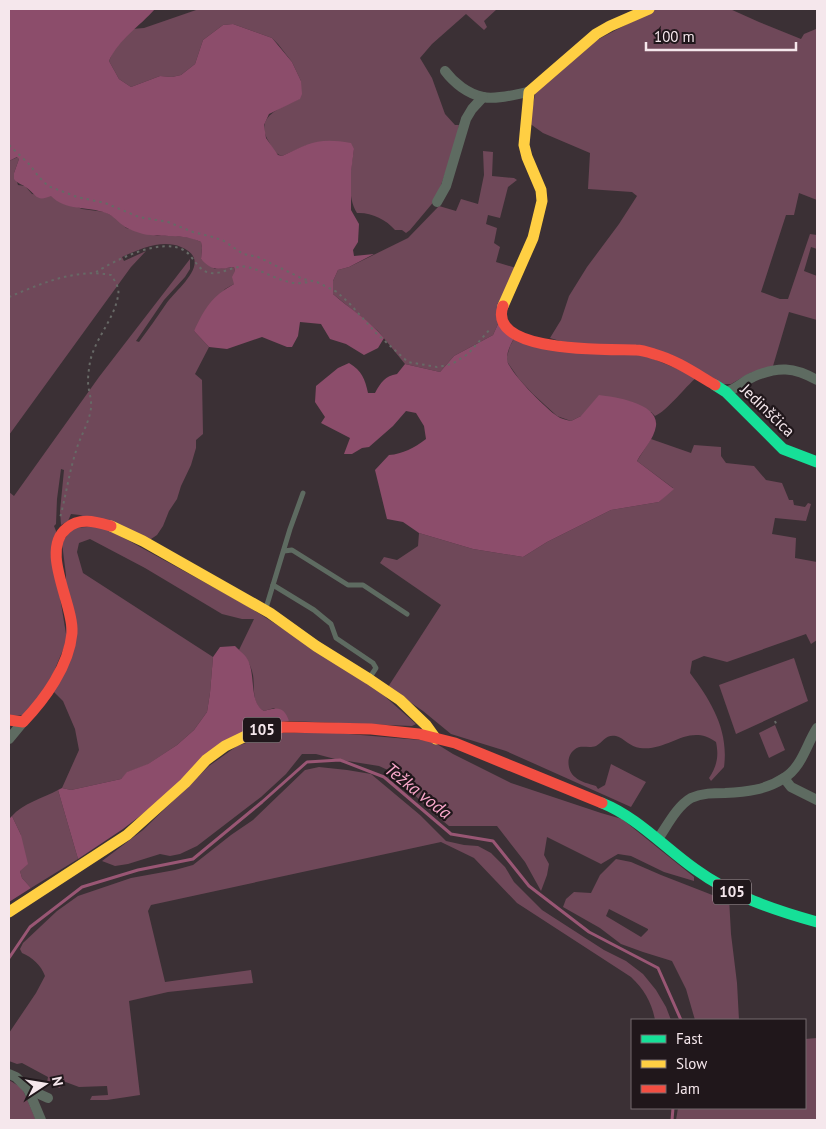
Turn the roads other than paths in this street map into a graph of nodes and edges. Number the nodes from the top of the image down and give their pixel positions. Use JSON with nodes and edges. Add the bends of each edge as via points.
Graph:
{"nodes":[{"id":1,"x":649,"y":9,"type":"edge"},
{"id":2,"x":445,"y":71,"type":"dead end"},
{"id":3,"x":530,"y":92,"type":"junction"},
{"id":4,"x":483,"y":97,"type":"junction"},
{"id":5,"x":437,"y":202,"type":"dead end"},
{"id":6,"x":817,"y":380,"type":"edge"},
{"id":7,"x":726,"y":392,"type":"junction"},
{"id":8,"x":817,"y":462,"type":"edge"},
{"id":9,"x":304,"y":493,"type":"dead end"},
{"id":10,"x":284,"y":551,"type":"junction"},
{"id":11,"x":273,"y":585,"type":"junction"},
{"id":12,"x":266,"y":611,"type":"junction"},
{"id":13,"x":407,"y":614,"type":"dead end"},
{"id":14,"x":369,"y":679,"type":"junction"},
{"id":15,"x":9,"y":720,"type":"edge"},
{"id":16,"x":23,"y":722,"type":"junction"},
{"id":17,"x":817,"y":728,"type":"edge"},
{"id":18,"x":436,"y":738,"type":"junction"},
{"id":19,"x":9,"y":739,"type":"edge"},
{"id":20,"x":784,"y":778,"type":"junction"},
{"id":21,"x":817,"y":800,"type":"edge"},
{"id":22,"x":658,"y":839,"type":"junction"},
{"id":23,"x":9,"y":912,"type":"edge"},
{"id":24,"x":817,"y":922,"type":"edge"},
{"id":25,"x":9,"y":1074,"type":"edge"},
{"id":26,"x":28,"y":1089,"type":"junction"},
{"id":27,"x":48,"y":1098,"type":"dead end"},
{"id":28,"x":42,"y":1120,"type":"edge"}],
"edges":[{"from":1,"to":3,"type":"street","via":[[596,34]]},
{"from":2,"to":4,"type":"street","via":[[451,80]]},
{"from":3,"to":4,"type":"street"},
{"from":3,"to":7,"type":"street","name":"Jedinščica","via":[[524,145],[542,201],[533,238],[502,312],[506,327],[513,333],[558,347],[638,350],[656,354]]},
{"from":4,"to":5,"type":"street","via":[[466,119],[446,186]]},
{"from":6,"to":7,"type":"street","via":[[796,370],[779,369],[752,377]]},
{"from":7,"to":8,"type":"street","name":"Jedinščica","via":[[783,449]]},
{"from":9,"to":10,"type":"lane"},
{"from":10,"to":11,"type":"lane"},
{"from":10,"to":13,"type":"lane","via":[[292,550],[348,585],[363,585]]},
{"from":11,"to":12,"type":"lane"},
{"from":11,"to":14,"type":"lane","via":[[314,610],[331,624],[336,638],[374,662],[376,668]]},
{"from":12,"to":14,"type":"street"},
{"from":12,"to":16,"type":"street","via":[[112,527],[88,520],[68,526],[58,539],[56,549],[72,630],[70,645],[54,682]]},
{"from":14,"to":18,"type":"street","via":[[399,700]]},
{"from":15,"to":16,"type":"street"},
{"from":16,"to":19,"type":"street"},
{"from":17,"to":20,"type":"street","via":[[797,765]]},
{"from":18,"to":22,"type":"street","number":"105","via":[[614,808]]},
{"from":18,"to":23,"type":"street","number":"105","via":[[371,729],[284,727],[254,732],[225,746],[206,760],[185,784],[127,835]]},
{"from":20,"to":21,"type":"street","via":[[792,787]]},
{"from":20,"to":22,"type":"street","via":[[759,790],[709,793],[690,799]]},
{"from":22,"to":24,"type":"street","number":"105","via":[[715,883],[753,902]]},
{"from":25,"to":26,"type":"street"},
{"from":26,"to":27,"type":"street"},
{"from":26,"to":28,"type":"street"}]}
